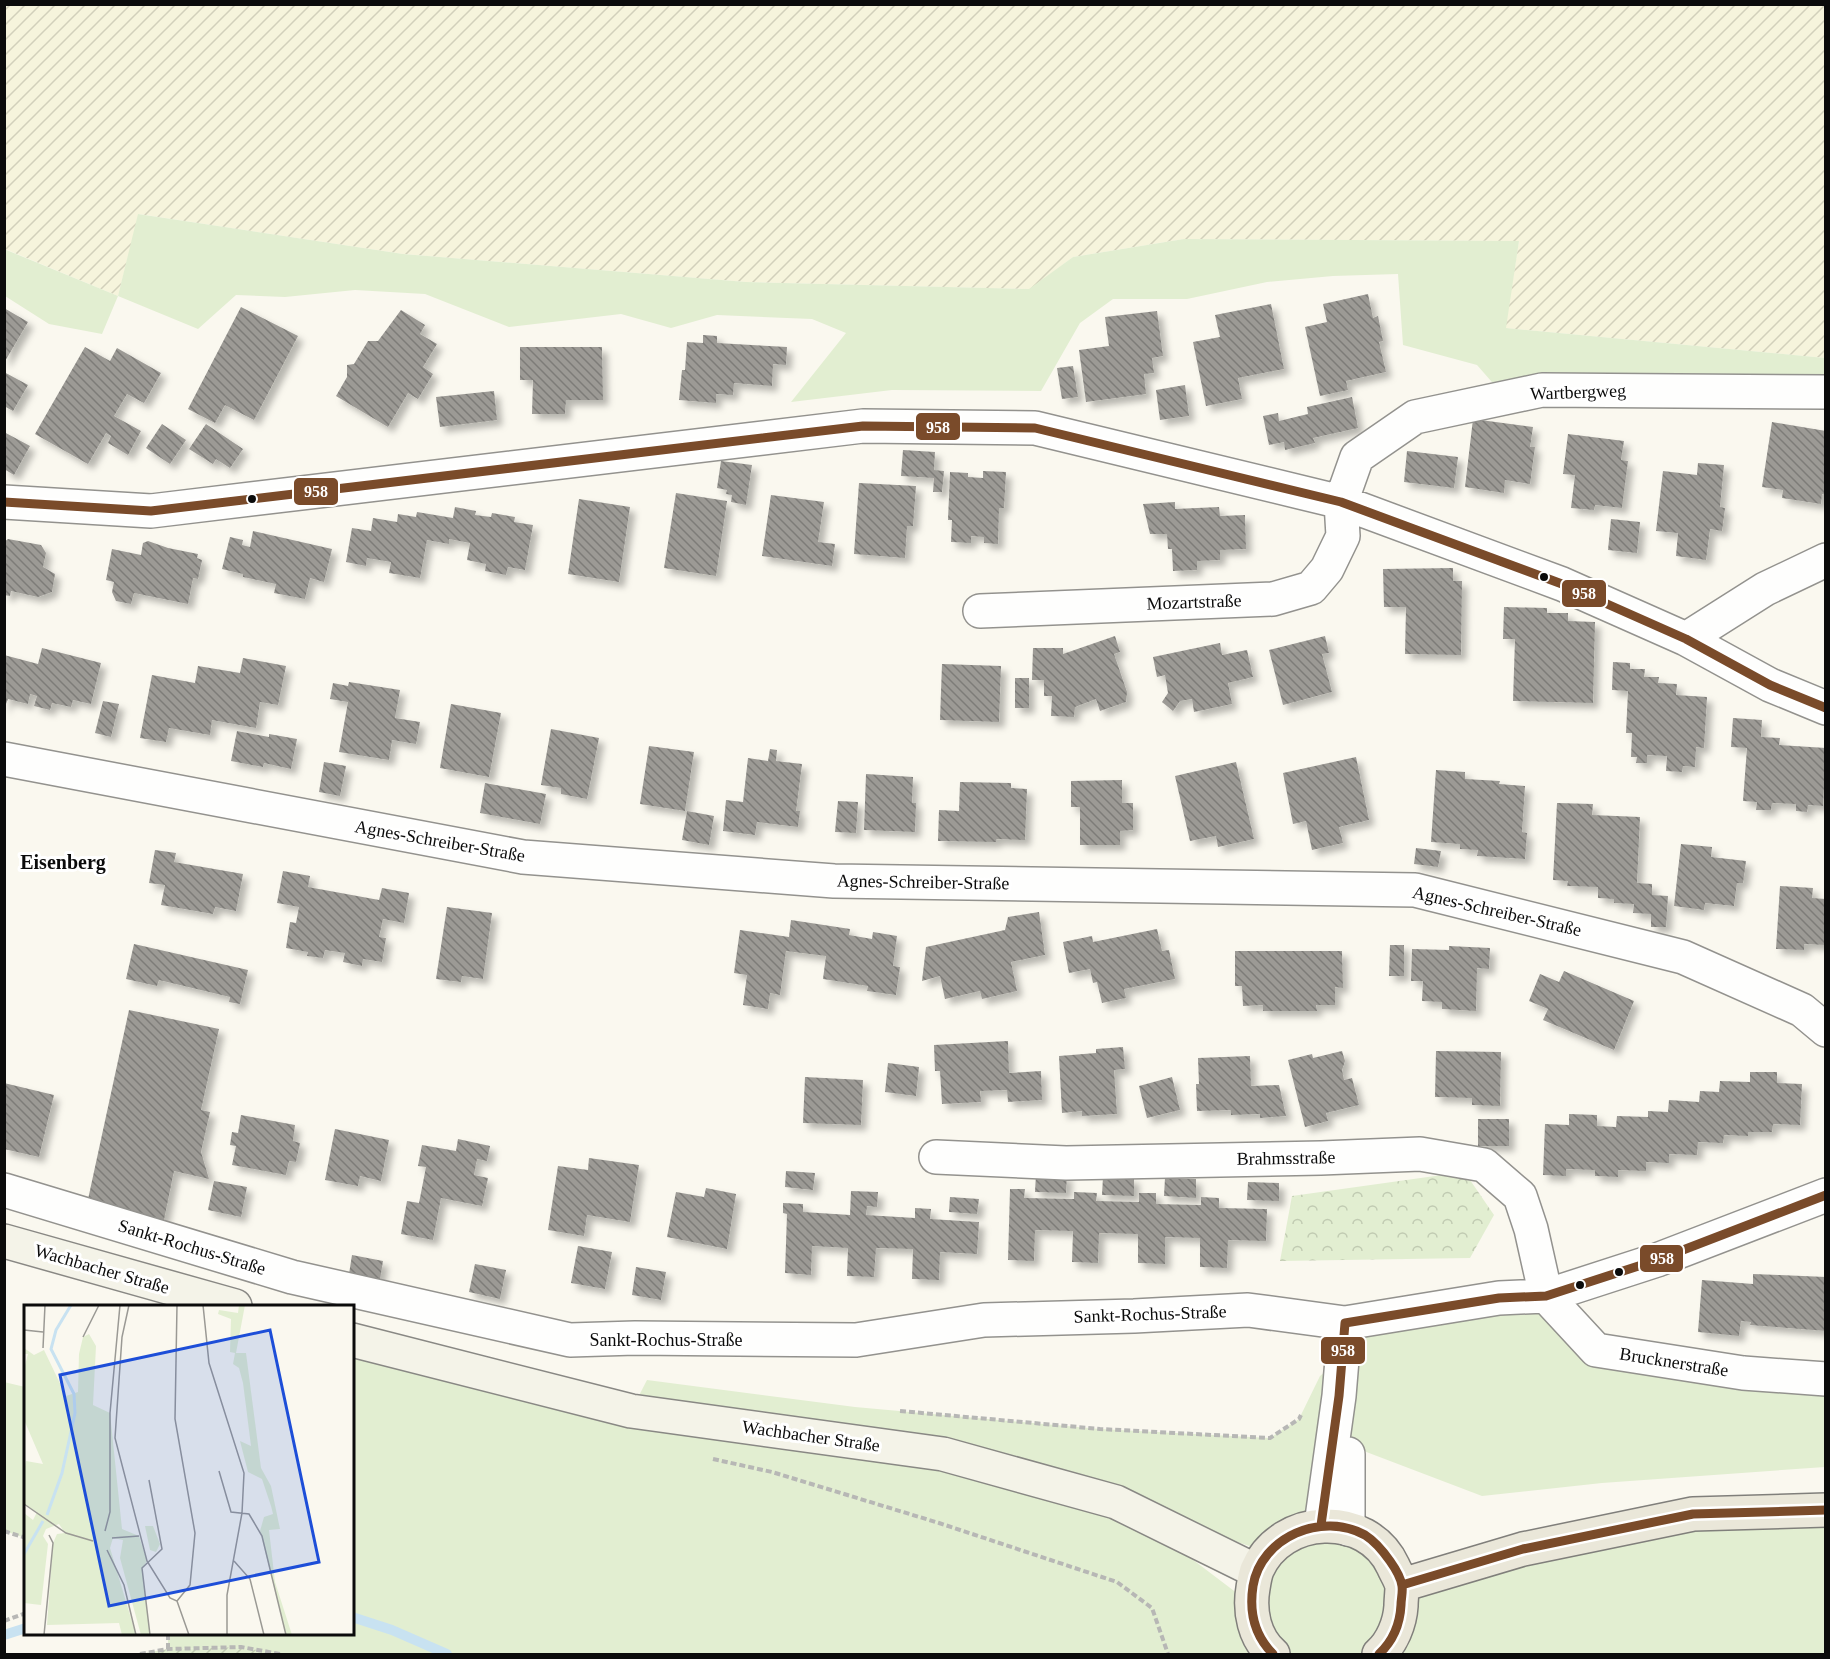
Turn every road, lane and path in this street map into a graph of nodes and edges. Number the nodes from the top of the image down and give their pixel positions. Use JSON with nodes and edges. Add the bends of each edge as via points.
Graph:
{"nodes":[{"id":1,"x":1826,"y":392,"type":"edge"},
{"id":2,"x":4,"y":502,"type":"edge"},
{"id":3,"x":1341,"y":502,"type":"junction"},
{"id":4,"x":1826,"y":560,"type":"edge"},
{"id":5,"x":980,"y":611,"type":"dead end"},
{"id":6,"x":1686,"y":639,"type":"junction"},
{"id":7,"x":1826,"y":708,"type":"edge"},
{"id":8,"x":4,"y":759,"type":"edge"},
{"id":9,"x":1826,"y":1030,"type":"edge"},
{"id":10,"x":936,"y":1157,"type":"dead end"},
{"id":11,"x":4,"y":1190,"type":"edge"},
{"id":12,"x":1826,"y":1195,"type":"edge"},
{"id":13,"x":4,"y":1241,"type":"edge"},
{"id":14,"x":1546,"y":1296,"type":"junction"},
{"id":15,"x":231,"y":1305,"type":"edge"},
{"id":16,"x":1345,"y":1323,"type":"junction"},
{"id":17,"x":354,"y":1341,"type":"edge"},
{"id":18,"x":1826,"y":1379,"type":"edge"},
{"id":19,"x":889,"y":1410,"type":"dead end"},
{"id":20,"x":1303,"y":1411,"type":"dead end"},
{"id":21,"x":704,"y":1457,"type":"dead end"},
{"id":22,"x":1826,"y":1510,"type":"edge"},
{"id":23,"x":1335,"y":1527,"type":"junction"},
{"id":24,"x":4,"y":1530,"type":"edge"},
{"id":25,"x":24,"y":1537,"type":"edge"},
{"id":26,"x":1256,"y":1571,"type":"junction"},
{"id":27,"x":1402,"y":1585,"type":"junction"},
{"id":28,"x":24,"y":1613,"type":"edge"},
{"id":29,"x":4,"y":1620,"type":"edge"},
{"id":30,"x":168,"y":1635,"type":"edge"},
{"id":31,"x":168,"y":1649,"type":"junction"},
{"id":32,"x":140,"y":1654,"type":"edge"},
{"id":33,"x":280,"y":1654,"type":"edge"},
{"id":34,"x":1168,"y":1654,"type":"edge"},
{"id":35,"x":1273,"y":1654,"type":"edge"},
{"id":36,"x":1379,"y":1654,"type":"edge"}],
"edges":[{"from":1,"to":3,"type":"street","name":"Wartbergweg","via":[[1542,390],[1415,417],[1358,457]]},
{"from":2,"to":3,"type":"street","via":[[151,511],[862,426],[1035,428]]},
{"from":3,"to":5,"type":"street","name":"Mozartstraße","via":[[1343,536],[1327,569],[1311,588],[1273,599]]},
{"from":3,"to":6,"type":"street","via":[[1562,584]]},
{"from":4,"to":6,"type":"street","via":[[1765,589]]},
{"from":6,"to":7,"type":"street","via":[[1770,686]]},
{"from":8,"to":9,"type":"street","name":"Agnes-Schreiber-Straße","via":[[523,857],[834,881],[1414,890],[1683,957],[1802,1010]]},
{"from":10,"to":14,"type":"street","name":"Brahmsstraße","via":[[1066,1162],[1420,1154],[1484,1165],[1520,1196],[1532,1229]]},
{"from":11,"to":16,"type":"street","name":"Sankt-Rochus-Straße","via":[[292,1277],[570,1340],[856,1340],[984,1320],[1248,1310]]},
{"from":12,"to":14,"type":"street","name":"Sankt-Rochus-Straße","via":[[1657,1260]]},
{"from":13,"to":15,"type":"street","name":"Wachbacher Straße"},
{"from":14,"to":16,"type":"street","name":"Sankt-Rochus-Straße","via":[[1499,1298]]},
{"from":14,"to":18,"type":"street","name":"Brucknerstraße","via":[[1596,1350],[1743,1373]]},
{"from":16,"to":23,"type":"street","via":[[1339,1396],[1347,1445]]},
{"from":17,"to":26,"type":"street","name":"Wachbacher Straße","via":[[631,1411],[943,1454],[1116,1502]]},
{"from":19,"to":20,"type":"path","via":[[1100,1429],[1270,1438],[1299,1419]]},
{"from":21,"to":34,"type":"path","via":[[772,1472],[928,1519],[1117,1582],[1152,1608]]},
{"from":22,"to":27,"type":"main road","via":[[1693,1515],[1523,1549]]},
{"from":23,"to":26,"type":"main road","via":[[1302,1529],[1283,1538]]},
{"from":23,"to":27,"type":"main road","via":[[1364,1535],[1379,1547],[1391,1561]]},
{"from":24,"to":25,"type":"path"},
{"from":26,"to":35,"type":"main road","via":[[1250,1604],[1256,1629]]},
{"from":27,"to":36,"type":"main road","via":[[1401,1611],[1394,1634]]},
{"from":28,"to":29,"type":"path"},
{"from":30,"to":31,"type":"path"},
{"from":31,"to":32,"type":"path"},
{"from":31,"to":33,"type":"path","via":[[241,1647]]}]}
